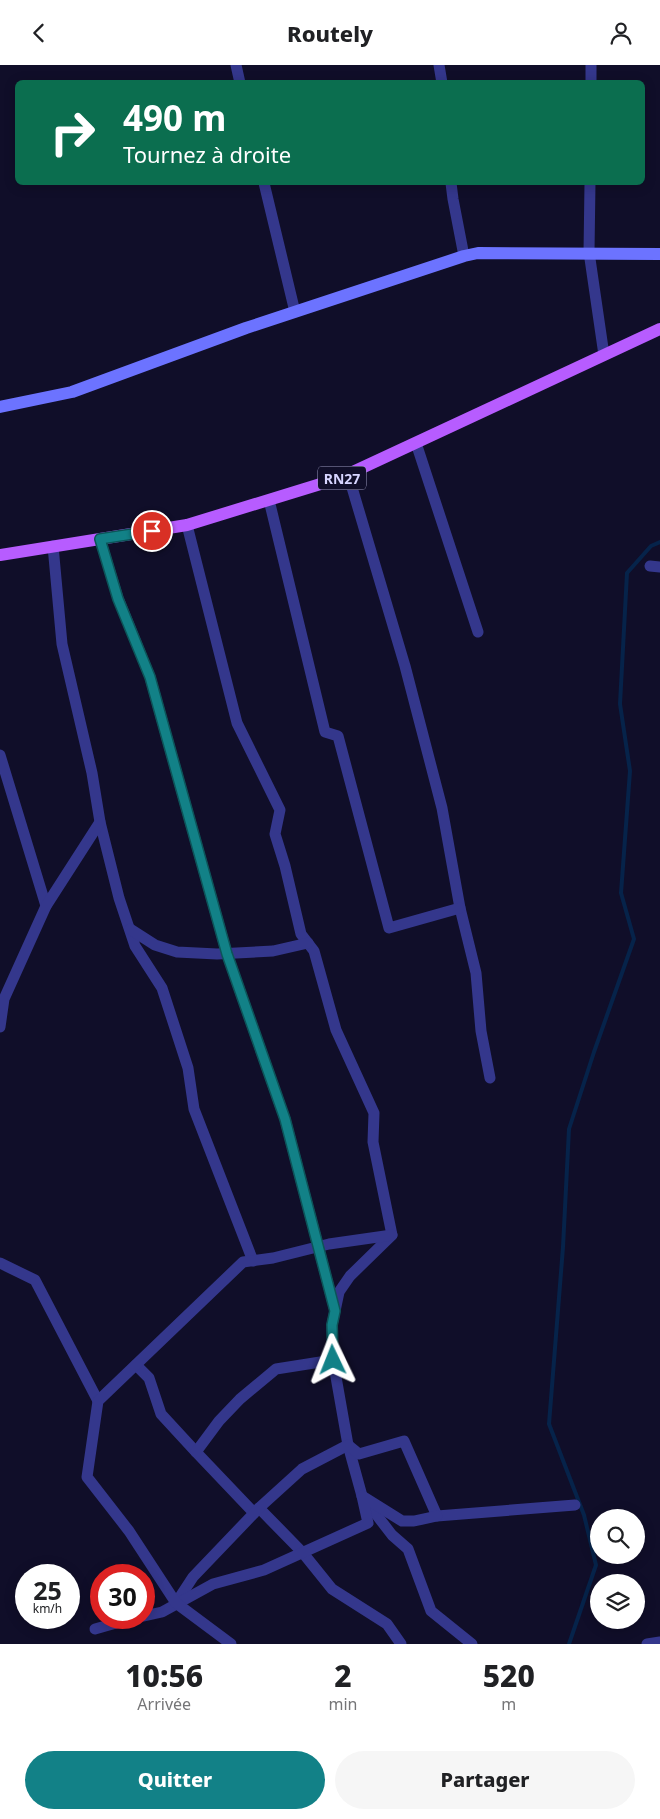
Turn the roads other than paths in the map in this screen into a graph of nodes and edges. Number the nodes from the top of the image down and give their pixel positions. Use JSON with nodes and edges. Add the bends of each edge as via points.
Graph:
{"nodes":[{"id":1,"x":236,"y":65,"type":"edge"},
{"id":2,"x":439,"y":65,"type":"edge"},
{"id":3,"x":591,"y":65,"type":"edge"},
{"id":4,"x":239,"y":80,"type":"edge"},
{"id":5,"x":442,"y":80,"type":"edge"},
{"id":6,"x":591,"y":80,"type":"edge"},
{"id":7,"x":264,"y":185,"type":"edge"},
{"id":8,"x":451,"y":185,"type":"edge"},
{"id":9,"x":590,"y":185,"type":"edge"},
{"id":10,"x":590,"y":252,"type":"junction"},
{"id":11,"x":660,"y":254,"type":"edge"},
{"id":12,"x":464,"y":255,"type":"junction"},
{"id":13,"x":295,"y":313,"type":"junction"},
{"id":14,"x":660,"y":329,"type":"edge"},
{"id":15,"x":604,"y":355,"type":"junction"},
{"id":16,"x":0,"y":407,"type":"edge"},
{"id":17,"x":416,"y":443,"type":"junction"},
{"id":18,"x":348,"y":475,"type":"junction"},
{"id":19,"x":269,"y":500,"type":"junction"},
{"id":20,"x":188,"y":525,"type":"junction"},
{"id":21,"x":100,"y":539,"type":"junction"},
{"id":22,"x":53,"y":546,"type":"junction"},
{"id":23,"x":0,"y":555,"type":"edge"},
{"id":24,"x":478,"y":632,"type":"dead end"},
{"id":25,"x":0,"y":755,"type":"edge"},
{"id":26,"x":100,"y":822,"type":"junction"},
{"id":27,"x":46,"y":906,"type":"junction"},
{"id":28,"x":460,"y":908,"type":"junction"},
{"id":29,"x":130,"y":929,"type":"junction"},
{"id":30,"x":308,"y":943,"type":"junction"},
{"id":31,"x":227,"y":954,"type":"junction"},
{"id":32,"x":0,"y":1027,"type":"edge"},
{"id":33,"x":490,"y":1079,"type":"dead end"},
{"id":34,"x":392,"y":1235,"type":"junction"},
{"id":35,"x":319,"y":1246,"type":"junction"},
{"id":36,"x":253,"y":1261,"type":"junction"},
{"id":37,"x":0,"y":1263,"type":"edge"},
{"id":38,"x":335,"y":1311,"type":"junction"},
{"id":39,"x":333,"y":1360,"type":"junction"},
{"id":40,"x":136,"y":1365,"type":"junction"},
{"id":41,"x":98,"y":1401,"type":"junction"},
{"id":42,"x":348,"y":1445,"type":"junction"},
{"id":43,"x":196,"y":1452,"type":"junction"},
{"id":44,"x":362,"y":1496,"type":"junction"},
{"id":45,"x":575,"y":1505,"type":"dead end"},
{"id":46,"x":257,"y":1511,"type":"junction"},
{"id":47,"x":437,"y":1516,"type":"junction"},
{"id":48,"x":303,"y":1553,"type":"junction"},
{"id":49,"x":176,"y":1603,"type":"junction"},
{"id":50,"x":155,"y":1614,"type":"edge"},
{"id":51,"x":660,"y":1642,"type":"edge"},
{"id":52,"x":231,"y":1644,"type":"edge"},
{"id":53,"x":401,"y":1644,"type":"edge"},
{"id":54,"x":472,"y":1644,"type":"edge"},
{"id":55,"x":647,"y":1644,"type":"edge"}],
"edges":[{"from":1,"to":4,"type":"street"},
{"from":2,"to":5,"type":"street"},
{"from":3,"to":6,"type":"street"},
{"from":7,"to":13,"type":"street"},
{"from":8,"to":12,"type":"street"},
{"from":9,"to":10,"type":"street"},
{"from":10,"to":11,"type":"street"},
{"from":10,"to":12,"type":"street"},
{"from":10,"to":15,"type":"street"},
{"from":12,"to":13,"type":"street"},
{"from":13,"to":16,"type":"street","via":[[72,393]]},
{"from":14,"to":15,"type":"main road","number":"RN27"},
{"from":15,"to":17,"type":"main road","number":"RN27"},
{"from":17,"to":18,"type":"main road","number":"RN27"},
{"from":17,"to":24,"type":"street"},
{"from":18,"to":19,"type":"main road","number":"RN27"},
{"from":18,"to":28,"type":"street","via":[[405,666],[442,808]]},
{"from":19,"to":20,"type":"main road","number":"RN27"},
{"from":19,"to":28,"type":"street","via":[[325,732],[338,736],[389,927]]},
{"from":20,"to":21,"type":"main road","number":"RN27"},
{"from":20,"to":30,"type":"street","via":[[237,723],[280,810],[276,834],[301,934]]},
{"from":21,"to":22,"type":"main road","number":"RN27"},
{"from":21,"to":31,"type":"street","via":[[118,599],[150,677]]},
{"from":22,"to":23,"type":"main road","number":"RN27"},
{"from":22,"to":26,"type":"street","via":[[62,644]]},
{"from":25,"to":27,"type":"street"},
{"from":26,"to":27,"type":"street"},
{"from":26,"to":29,"type":"street"},
{"from":27,"to":32,"type":"street","via":[[4,999]]},
{"from":28,"to":33,"type":"street","via":[[476,973],[481,1031]]},
{"from":29,"to":31,"type":"street","via":[[155,945],[177,952]]},
{"from":29,"to":36,"type":"street","via":[[135,946],[162,988],[188,1068],[194,1109]]},
{"from":30,"to":31,"type":"street","via":[[273,951]]},
{"from":30,"to":34,"type":"street","via":[[314,951],[336,1030],[374,1113],[373,1142]]},
{"from":31,"to":35,"type":"street","via":[[285,1119]]},
{"from":34,"to":35,"type":"street"},
{"from":34,"to":38,"type":"street","via":[[350,1276],[339,1292]]},
{"from":35,"to":36,"type":"street"},
{"from":35,"to":38,"type":"street"},
{"from":36,"to":40,"type":"street","via":[[243,1262]]},
{"from":37,"to":41,"type":"street","via":[[35,1280]]},
{"from":38,"to":39,"type":"street"},
{"from":39,"to":42,"type":"street"},
{"from":39,"to":43,"type":"street","via":[[276,1369],[240,1399]]},
{"from":40,"to":41,"type":"street"},
{"from":40,"to":43,"type":"street","via":[[149,1378],[161,1414]]},
{"from":41,"to":49,"type":"street","via":[[86,1477],[129,1531]]},
{"from":42,"to":44,"type":"street"},
{"from":42,"to":46,"type":"street","via":[[302,1469]]},
{"from":42,"to":47,"type":"street","via":[[359,1454],[404,1441]]},
{"from":43,"to":46,"type":"street"},
{"from":44,"to":47,"type":"street","via":[[402,1521]]},
{"from":44,"to":48,"type":"street","via":[[368,1523]]},
{"from":44,"to":54,"type":"street","via":[[392,1535],[408,1549],[431,1611]]},
{"from":45,"to":47,"type":"street"},
{"from":46,"to":48,"type":"street"},
{"from":46,"to":49,"type":"street","via":[[193,1577]]},
{"from":48,"to":49,"type":"street","via":[[264,1570],[214,1584]]},
{"from":48,"to":53,"type":"street","via":[[332,1589],[387,1624]]},
{"from":49,"to":50,"type":"street"},
{"from":49,"to":52,"type":"street"},
{"from":51,"to":55,"type":"street"}]}
